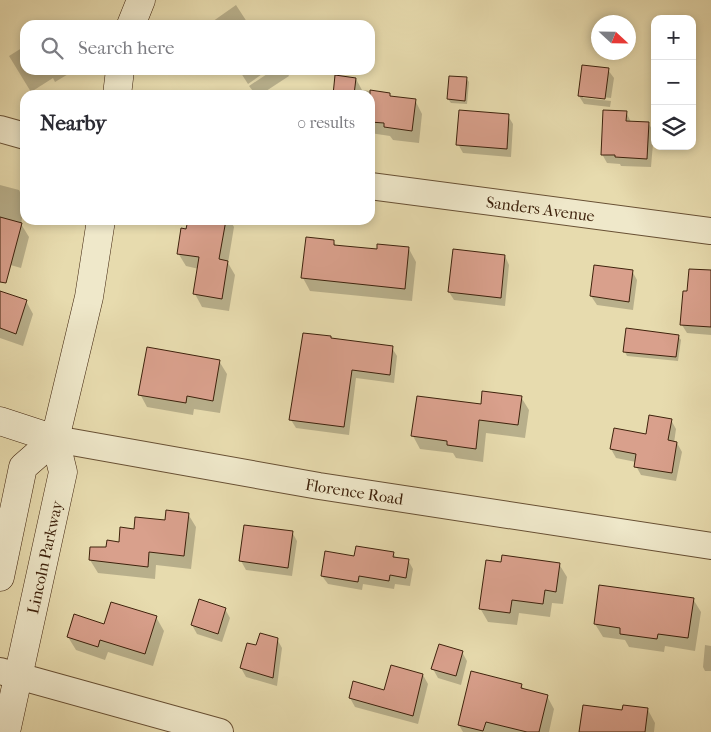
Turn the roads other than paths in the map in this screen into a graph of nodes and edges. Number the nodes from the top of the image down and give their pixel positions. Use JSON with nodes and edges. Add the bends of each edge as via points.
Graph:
{"nodes":[{"id":1,"x":141,"y":0,"type":"edge"},
{"id":2,"x":133,"y":20,"type":"edge"},
{"id":3,"x":119,"y":75,"type":"edge"},
{"id":4,"x":118,"y":90,"type":"edge"},
{"id":5,"x":0,"y":129,"type":"edge"},
{"id":6,"x":20,"y":135,"type":"edge"},
{"id":7,"x":375,"y":187,"type":"edge"},
{"id":8,"x":100,"y":225,"type":"edge"},
{"id":9,"x":711,"y":231,"type":"edge"},
{"id":10,"x":0,"y":421,"type":"edge"},
{"id":11,"x":55,"y":439,"type":"junction"},
{"id":12,"x":711,"y":546,"type":"edge"},
{"id":13,"x":0,"y":577,"type":"edge"},
{"id":14,"x":9,"y":674,"type":"edge"},
{"id":15,"x":6,"y":732,"type":"edge"},
{"id":16,"x":220,"y":732,"type":"edge"}],
"edges":[{"from":1,"to":2,"type":"street"},
{"from":3,"to":4,"type":"street"},
{"from":5,"to":6,"type":"street"},
{"from":7,"to":9,"type":"street","name":"Sanders Avenue"},
{"from":8,"to":11,"type":"street","name":"Lincoln Parkway","via":[[89,297]]},
{"from":10,"to":11,"type":"street","name":"Florence Road"},
{"from":11,"to":12,"type":"street","name":"Florence Road","via":[[319,486]]},
{"from":11,"to":13,"type":"street","via":[[22,466]]},
{"from":11,"to":14,"type":"street","name":"Lincoln Parkway","via":[[63,472]]},
{"from":14,"to":15,"type":"street","name":"Lincoln Parkway"},
{"from":14,"to":16,"type":"street"}]}
